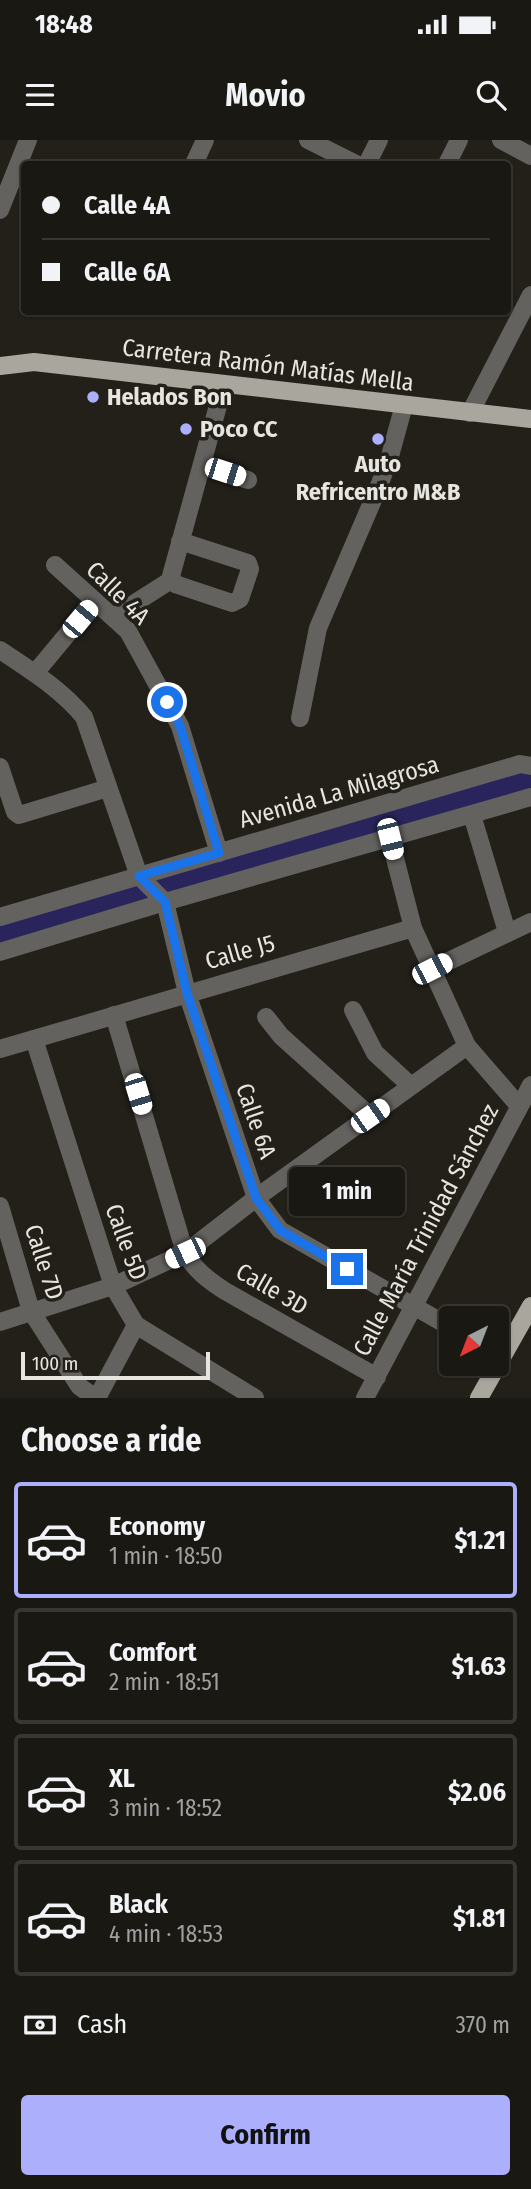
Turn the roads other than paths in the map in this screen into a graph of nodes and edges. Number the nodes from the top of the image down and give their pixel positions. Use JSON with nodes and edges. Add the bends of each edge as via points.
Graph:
{"nodes":[{"id":1,"x":28,"y":140,"type":"edge"},
{"id":2,"x":205,"y":140,"type":"edge"},
{"id":3,"x":308,"y":140,"type":"edge"},
{"id":4,"x":379,"y":140,"type":"edge"},
{"id":5,"x":459,"y":140,"type":"edge"},
{"id":6,"x":501,"y":140,"type":"edge"},
{"id":7,"x":531,"y":156,"type":"edge"},
{"id":8,"x":195,"y":161,"type":"edge"},
{"id":9,"x":350,"y":161,"type":"edge"},
{"id":10,"x":368,"y":161,"type":"edge"},
{"id":11,"x":448,"y":161,"type":"edge"},
{"id":12,"x":0,"y":210,"type":"edge"},
{"id":13,"x":531,"y":295,"type":"edge"},
{"id":14,"x":0,"y":366,"type":"edge"},
{"id":15,"x":224,"y":384,"type":"junction"},
{"id":16,"x":404,"y":405,"type":"junction"},
{"id":17,"x":470,"y":413,"type":"junction"},
{"id":18,"x":531,"y":419,"type":"edge"},
{"id":19,"x":202,"y":465,"type":"junction"},
{"id":20,"x":248,"y":480,"type":"dead end"},
{"id":21,"x":180,"y":541,"type":"junction"},
{"id":22,"x":55,"y":565,"type":"dead end"},
{"id":23,"x":171,"y":580,"type":"junction"},
{"id":24,"x":95,"y":601,"type":"junction"},
{"id":25,"x":113,"y":617,"type":"junction"},
{"id":26,"x":0,"y":650,"type":"edge"},
{"id":27,"x":35,"y":673,"type":"junction"},
{"id":28,"x":300,"y":718,"type":"dead end"},
{"id":29,"x":531,"y":766,"type":"edge"},
{"id":30,"x":0,"y":767,"type":"edge"},
{"id":31,"x":108,"y":788,"type":"junction"},
{"id":32,"x":531,"y":797,"type":"edge"},
{"id":33,"x":472,"y":815,"type":"junction"},
{"id":34,"x":390,"y":839,"type":"junction"},
{"id":35,"x":219,"y":853,"type":"junction"},
{"id":36,"x":139,"y":876,"type":"junction"},
{"id":37,"x":165,"y":902,"type":"junction"},
{"id":38,"x":0,"y":917,"type":"edge"},
{"id":39,"x":531,"y":922,"type":"edge"},
{"id":40,"x":413,"y":928,"type":"junction"},
{"id":41,"x":507,"y":932,"type":"junction"},
{"id":42,"x":0,"y":952,"type":"edge"},
{"id":43,"x":432,"y":969,"type":"junction"},
{"id":44,"x":187,"y":993,"type":"junction"},
{"id":45,"x":354,"y":1010,"type":"dead end"},
{"id":46,"x":114,"y":1015,"type":"junction"},
{"id":47,"x":266,"y":1017,"type":"dead end"},
{"id":48,"x":34,"y":1039,"type":"junction"},
{"id":49,"x":467,"y":1046,"type":"junction"},
{"id":50,"x":0,"y":1049,"type":"edge"},
{"id":51,"x":531,"y":1085,"type":"edge"},
{"id":52,"x":411,"y":1086,"type":"junction"},
{"id":53,"x":519,"y":1106,"type":"junction"},
{"id":54,"x":370,"y":1116,"type":"junction"},
{"id":55,"x":256,"y":1198,"type":"junction"},
{"id":56,"x":0,"y":1206,"type":"edge"},
{"id":57,"x":185,"y":1253,"type":"junction"},
{"id":58,"x":113,"y":1286,"type":"junction"},
{"id":59,"x":531,"y":1306,"type":"edge"},
{"id":60,"x":414,"y":1307,"type":"junction"},
{"id":61,"x":31,"y":1311,"type":"junction"},
{"id":62,"x":439,"y":1321,"type":"edge"},
{"id":63,"x":0,"y":1322,"type":"edge"},
{"id":64,"x":136,"y":1325,"type":"junction"},
{"id":65,"x":509,"y":1340,"type":"edge"},
{"id":66,"x":489,"y":1376,"type":"edge"},
{"id":67,"x":377,"y":1377,"type":"junction"},
{"id":68,"x":96,"y":1398,"type":"edge"},
{"id":69,"x":255,"y":1398,"type":"edge"},
{"id":70,"x":365,"y":1398,"type":"edge"},
{"id":71,"x":479,"y":1398,"type":"edge"}],
"edges":[{"from":1,"to":12,"type":"street"},
{"from":2,"to":8,"type":"street"},
{"from":3,"to":9,"type":"street"},
{"from":4,"to":10,"type":"street"},
{"from":5,"to":11,"type":"street"},
{"from":6,"to":7,"type":"street"},
{"from":13,"to":17,"type":"street"},
{"from":14,"to":15,"type":"main road","name":"Carretera Ramón Matías Mella","via":[[34,362]]},
{"from":15,"to":16,"type":"main road","name":"Carretera Ramón Matías Mella"},
{"from":15,"to":19,"type":"street"},
{"from":16,"to":17,"type":"main road","name":"Carretera Ramón Matías Mella"},
{"from":16,"to":28,"type":"street","via":[[379,486],[318,628]]},
{"from":17,"to":18,"type":"main road","name":"Carretera Ramón Matías Mella"},
{"from":19,"to":20,"type":"street"},
{"from":19,"to":21,"type":"street"},
{"from":21,"to":23,"type":"street"},
{"from":21,"to":23,"type":"street","via":[[248,563],[250,569],[240,599],[232,603]]},
{"from":22,"to":24,"type":"street","name":"Calle 4A"},
{"from":23,"to":25,"type":"street"},
{"from":24,"to":25,"type":"street","name":"Calle 4A"},
{"from":24,"to":27,"type":"street"},
{"from":25,"to":35,"type":"street","name":"Calle 4A","via":[[128,631],[180,726]]},
{"from":26,"to":27,"type":"street"},
{"from":27,"to":31,"type":"street","via":[[84,717]]},
{"from":29,"to":35,"type":"street","name":"Avenida La Milagrosa","via":[[520,764]]},
{"from":30,"to":31,"type":"street","via":[[19,815]]},
{"from":31,"to":36,"type":"street"},
{"from":32,"to":33,"type":"street"},
{"from":33,"to":34,"type":"street"},
{"from":33,"to":41,"type":"street"},
{"from":34,"to":37,"type":"street"},
{"from":34,"to":40,"type":"street"},
{"from":35,"to":36,"type":"street","name":"Avenida La Milagrosa"},
{"from":36,"to":37,"type":"street"},
{"from":36,"to":38,"type":"street","name":"Avenida La Milagrosa"},
{"from":37,"to":42,"type":"street"},
{"from":37,"to":44,"type":"street","name":"Calle 6A"},
{"from":39,"to":41,"type":"street"},
{"from":40,"to":43,"type":"street"},
{"from":40,"to":44,"type":"street","name":"Calle J5"},
{"from":41,"to":43,"type":"street"},
{"from":43,"to":49,"type":"street"},
{"from":44,"to":46,"type":"street","name":"Calle J5"},
{"from":44,"to":55,"type":"street","name":"Calle 6A"},
{"from":45,"to":52,"type":"street","via":[[374,1053]]},
{"from":46,"to":48,"type":"street","name":"Calle J5"},
{"from":46,"to":57,"type":"street","name":"Calle 3D"},
{"from":47,"to":54,"type":"street","via":[[281,1037]]},
{"from":48,"to":50,"type":"street","name":"Calle J5"},
{"from":48,"to":58,"type":"street","name":"Calle 5D"},
{"from":49,"to":52,"type":"street"},
{"from":49,"to":53,"type":"street"},
{"from":51,"to":53,"type":"street","name":"Calle María Trinidad Sánchez"},
{"from":52,"to":54,"type":"street"},
{"from":53,"to":60,"type":"street","name":"Calle María Trinidad Sánchez"},
{"from":54,"to":55,"type":"street"},
{"from":55,"to":57,"type":"street"},
{"from":55,"to":60,"type":"street","name":"Calle 6A","via":[[280,1230]]},
{"from":56,"to":61,"type":"street","name":"Calle 7D"},
{"from":57,"to":58,"type":"street"},
{"from":57,"to":67,"type":"street","name":"Calle 3D","via":[[204,1277]]},
{"from":58,"to":61,"type":"street"},
{"from":58,"to":64,"type":"street","name":"Calle 5D"},
{"from":59,"to":65,"type":"main road"},
{"from":60,"to":62,"type":"street","name":"Calle 6A"},
{"from":60,"to":67,"type":"street","name":"Calle María Trinidad Sánchez"},
{"from":61,"to":63,"type":"street"},
{"from":61,"to":68,"type":"street","name":"Calle 7D","via":[[79,1386]]},
{"from":64,"to":68,"type":"street"},
{"from":64,"to":69,"type":"street","name":"Calle 5D"},
{"from":66,"to":71,"type":"main road"},
{"from":67,"to":70,"type":"street","name":"Calle María Trinidad Sánchez"}]}
